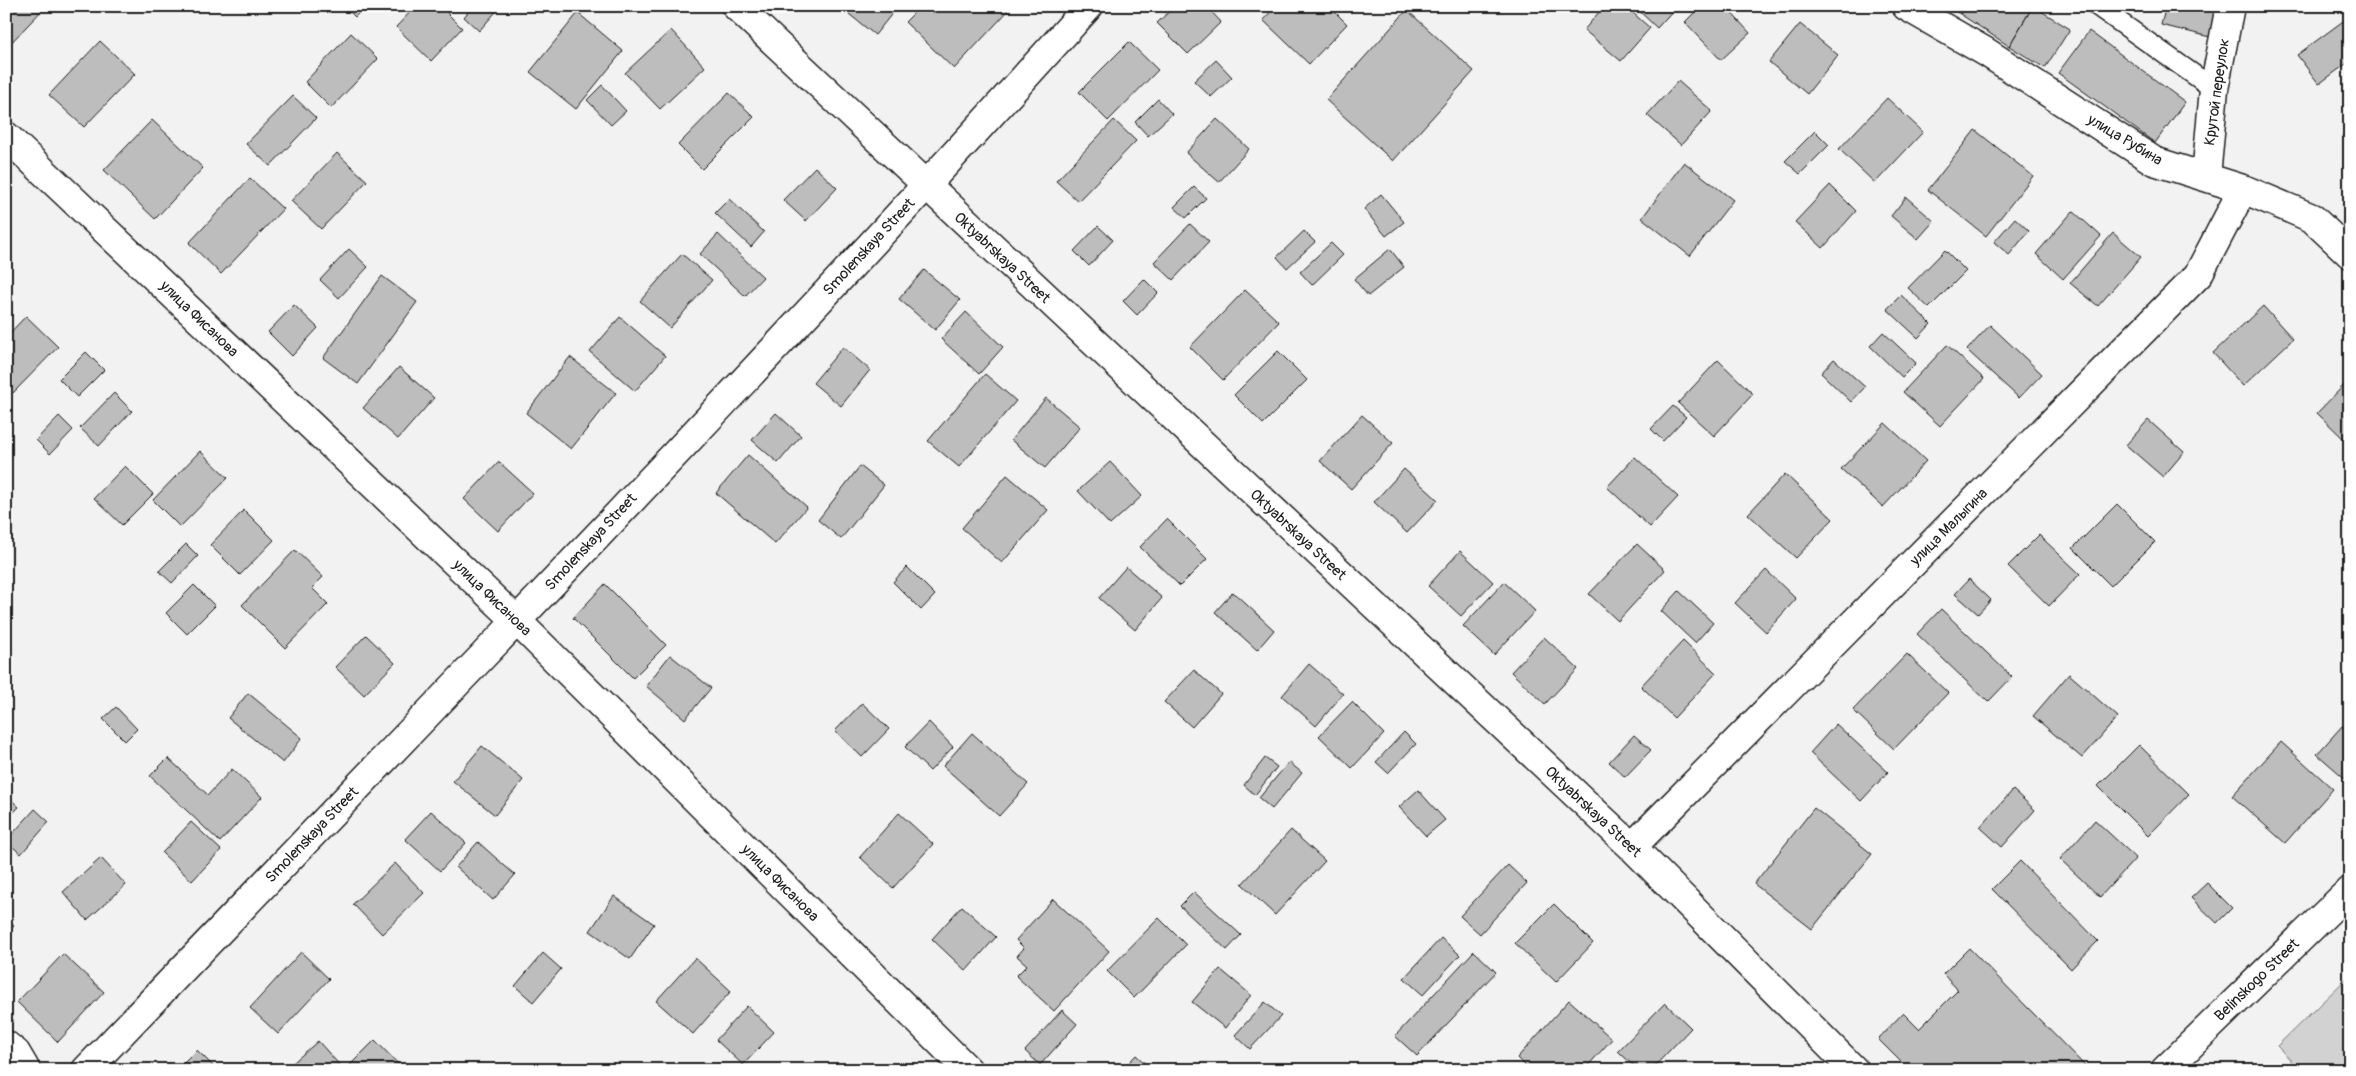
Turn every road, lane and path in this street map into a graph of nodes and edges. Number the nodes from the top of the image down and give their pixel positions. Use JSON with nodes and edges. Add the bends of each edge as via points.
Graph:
{"nodes":[{"id":1,"x":736,"y":6,"type":"edge"},
{"id":2,"x":1088,"y":6,"type":"edge"},
{"id":3,"x":1906,"y":6,"type":"edge"},
{"id":4,"x":2097,"y":6,"type":"edge"},
{"id":5,"x":2230,"y":6,"type":"edge"},
{"id":6,"x":2214,"y":89,"type":"junction"},
{"id":7,"x":6,"y":136,"type":"edge"},
{"id":8,"x":2206,"y":178,"type":"junction"},
{"id":9,"x":926,"y":187,"type":"junction"},
{"id":10,"x":2243,"y":189,"type":"junction"},
{"id":11,"x":2350,"y":254,"type":"edge"},
{"id":12,"x":517,"y":621,"type":"junction"},
{"id":13,"x":1632,"y":848,"type":"junction"},
{"id":14,"x":2350,"y":890,"type":"edge"},
{"id":15,"x":6,"y":1044,"type":"edge"},
{"id":16,"x":26,"y":1070,"type":"edge"},
{"id":17,"x":86,"y":1070,"type":"edge"},
{"id":18,"x":968,"y":1070,"type":"edge"},
{"id":19,"x":1854,"y":1070,"type":"edge"},
{"id":20,"x":2165,"y":1070,"type":"edge"}],
"edges":[{"from":1,"to":9,"type":"street","name":"Oktyabrskaya Street"},
{"from":2,"to":9,"type":"street","name":"Smolenskaya Street"},
{"from":3,"to":8,"type":"street","name":"улица Рубина","via":[[1986,52],[2154,161]]},
{"from":4,"to":6,"type":"lane"},
{"from":5,"to":6,"type":"street","name":"Крутой переулок"},
{"from":6,"to":8,"type":"street","name":"Крутой переулок"},
{"from":7,"to":12,"type":"street","name":"улица Фисанова"},
{"from":8,"to":10,"type":"street","name":"улица Рубина"},
{"from":9,"to":12,"type":"street","name":"Smolenskaya Street"},
{"from":9,"to":13,"type":"street","name":"Oktyabrskaya Street"},
{"from":10,"to":11,"type":"street","name":"улица Рубина","via":[[2312,218]]},
{"from":10,"to":13,"type":"street","name":"улица Малыгина","via":[[2198,275]]},
{"from":12,"to":17,"type":"street","name":"Smolenskaya Street"},
{"from":12,"to":18,"type":"street","name":"улица Фисанова"},
{"from":13,"to":19,"type":"street","name":"Oktyabrskaya Street"},
{"from":14,"to":20,"type":"street","name":"Belinskogo Street"},
{"from":15,"to":16,"type":"street"}]}
